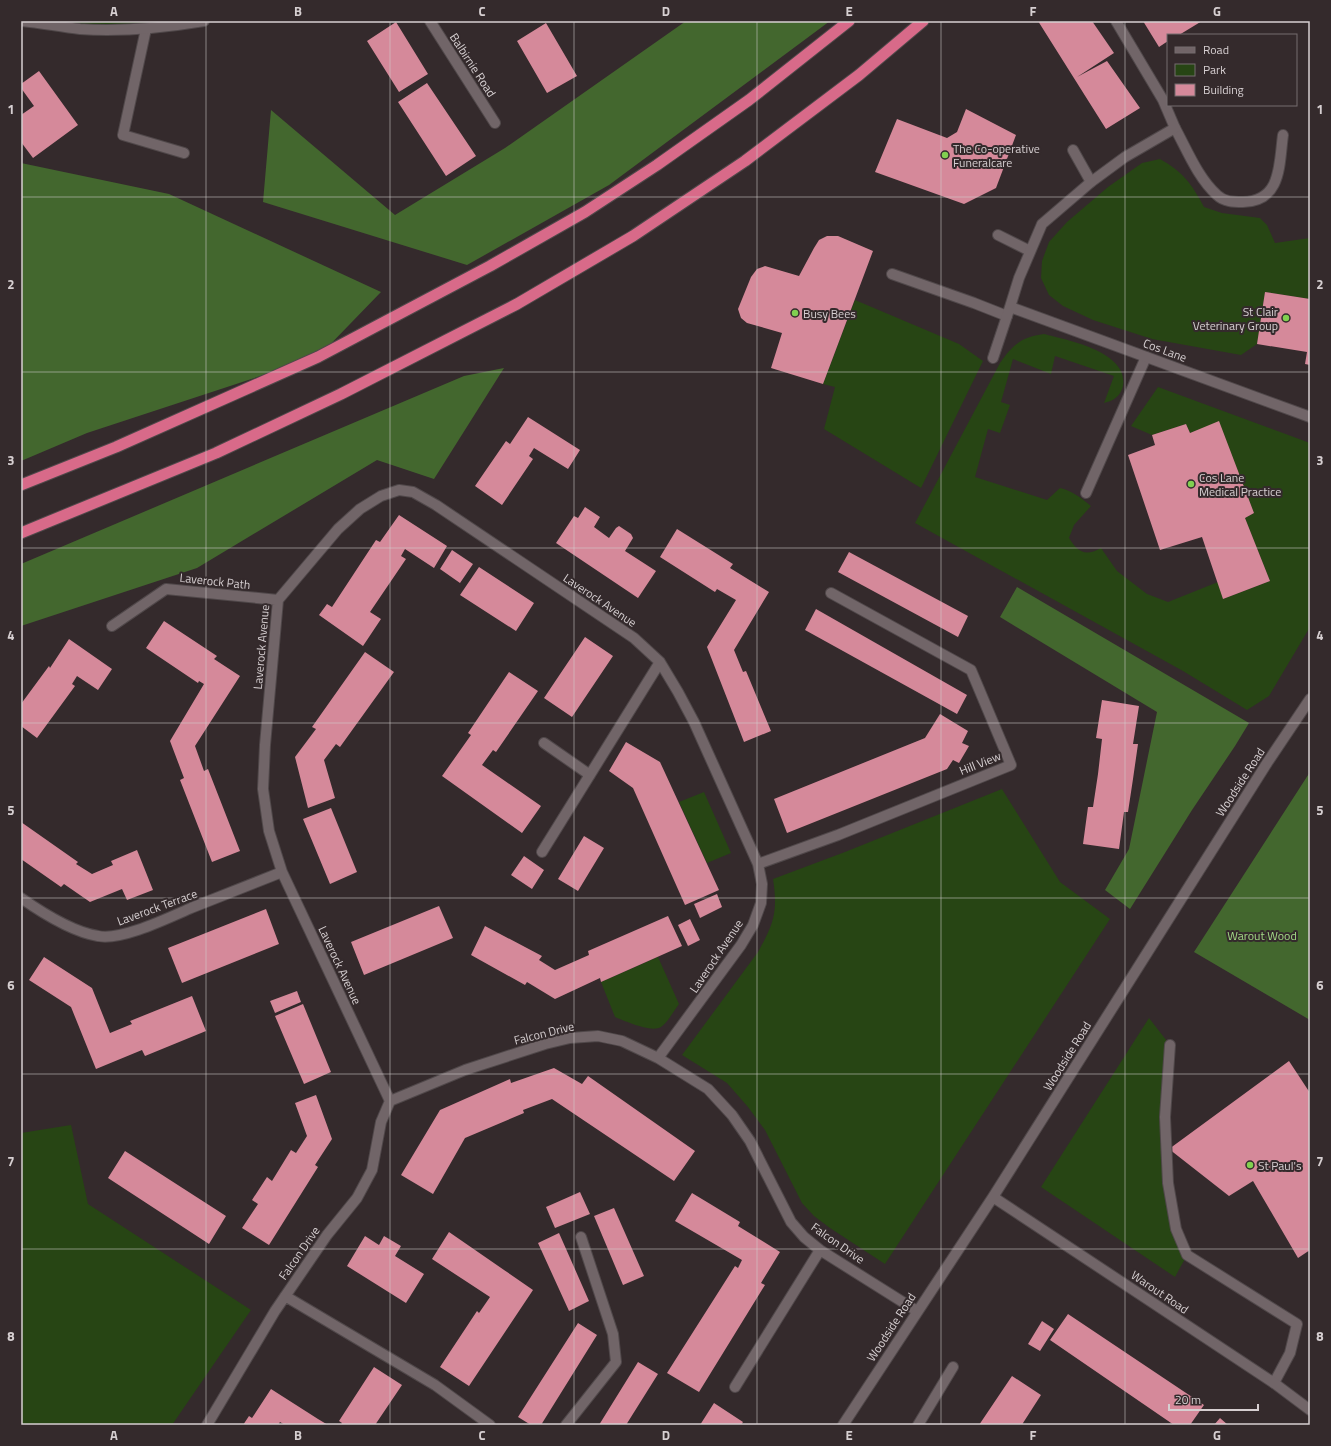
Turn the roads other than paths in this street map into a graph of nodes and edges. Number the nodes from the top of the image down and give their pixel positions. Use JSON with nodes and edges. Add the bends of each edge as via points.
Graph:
{"nodes":[{"id":1,"x":22,"y":21,"type":"edge"},
{"id":2,"x":204,"y":21,"type":"edge"},
{"id":3,"x":430,"y":21,"type":"edge"},
{"id":4,"x":849,"y":21,"type":"edge"},
{"id":5,"x":923,"y":21,"type":"edge"},
{"id":6,"x":1116,"y":21,"type":"edge"},
{"id":7,"x":40,"y":22,"type":"edge"},
{"id":8,"x":146,"y":29,"type":"junction"},
{"id":9,"x":495,"y":123,"type":"dead end"},
{"id":10,"x":1175,"y":128,"type":"junction"},
{"id":11,"x":1283,"y":135,"type":"dead end"},
{"id":12,"x":1073,"y":150,"type":"dead end"},
{"id":13,"x":184,"y":153,"type":"dead end"},
{"id":14,"x":1091,"y":182,"type":"junction"},
{"id":15,"x":998,"y":235,"type":"dead end"},
{"id":16,"x":1030,"y":252,"type":"junction"},
{"id":17,"x":892,"y":274,"type":"dead end"},
{"id":18,"x":1008,"y":312,"type":"junction"},
{"id":19,"x":1146,"y":357,"type":"junction"},
{"id":20,"x":993,"y":358,"type":"dead end"},
{"id":21,"x":1310,"y":417,"type":"edge"},
{"id":22,"x":21,"y":485,"type":"edge"},
{"id":23,"x":1086,"y":493,"type":"dead end"},
{"id":24,"x":21,"y":533,"type":"edge"},
{"id":25,"x":831,"y":593,"type":"dead end"},
{"id":26,"x":278,"y":600,"type":"junction"},
{"id":27,"x":112,"y":626,"type":"dead end"},
{"id":28,"x":660,"y":662,"type":"junction"},
{"id":29,"x":1310,"y":699,"type":"edge"},
{"id":30,"x":544,"y":743,"type":"dead end"},
{"id":31,"x":590,"y":775,"type":"junction"},
{"id":32,"x":542,"y":852,"type":"dead end"},
{"id":33,"x":758,"y":864,"type":"junction"},
{"id":34,"x":282,"y":872,"type":"junction"},
{"id":35,"x":21,"y":898,"type":"edge"},
{"id":36,"x":1170,"y":1045,"type":"dead end"},
{"id":37,"x":658,"y":1058,"type":"junction"},
{"id":38,"x":390,"y":1101,"type":"junction"},
{"id":39,"x":993,"y":1197,"type":"junction"},
{"id":40,"x":581,"y":1237,"type":"dead end"},
{"id":41,"x":820,"y":1250,"type":"junction"},
{"id":42,"x":285,"y":1296,"type":"junction"},
{"id":43,"x":917,"y":1311,"type":"junction"},
{"id":44,"x":954,"y":1367,"type":"dead end"},
{"id":45,"x":1274,"y":1383,"type":"junction"},
{"id":46,"x":735,"y":1387,"type":"dead end"},
{"id":47,"x":1310,"y":1410,"type":"edge"},
{"id":48,"x":206,"y":1425,"type":"edge"},
{"id":49,"x":490,"y":1425,"type":"edge"},
{"id":50,"x":566,"y":1425,"type":"edge"},
{"id":51,"x":843,"y":1425,"type":"edge"},
{"id":52,"x":918,"y":1425,"type":"edge"}],
"edges":[{"from":1,"to":7,"type":"street"},
{"from":2,"to":8,"type":"street"},
{"from":3,"to":9,"type":"street","name":"Balbirnie Road"},
{"from":4,"to":22,"type":"highway","via":[[749,100],[657,165],[584,212],[490,266],[318,357],[116,447]]},
{"from":5,"to":24,"type":"highway","via":[[860,75],[745,161],[633,236],[517,304],[341,394],[216,453]]},
{"from":6,"to":10,"type":"street","via":[[1163,100]]},
{"from":7,"to":8,"type":"street","via":[[80,29]]},
{"from":8,"to":13,"type":"street","via":[[123,135]]},
{"from":10,"to":11,"type":"street","via":[[1206,182],[1218,196],[1232,202],[1264,198],[1274,188]]},
{"from":10,"to":14,"type":"street","via":[[1125,156]]},
{"from":12,"to":14,"type":"street"},
{"from":14,"to":16,"type":"street","via":[[1042,224]]},
{"from":15,"to":16,"type":"street"},
{"from":16,"to":18,"type":"street"},
{"from":17,"to":18,"type":"street","name":"Cos Lane"},
{"from":18,"to":19,"type":"street","name":"Cos Lane"},
{"from":18,"to":20,"type":"street"},
{"from":19,"to":21,"type":"street","name":"Cos Lane"},
{"from":19,"to":23,"type":"street"},
{"from":25,"to":33,"type":"street","name":"Hill View","via":[[971,670],[1011,765],[838,835]]},
{"from":26,"to":27,"type":"street","name":"Laverock Path","via":[[166,589]]},
{"from":26,"to":28,"type":"street","name":"Laverock Avenue","via":[[338,529],[360,509],[381,496],[399,490],[413,492],[634,638]]},
{"from":26,"to":34,"type":"street","name":"Laverock Avenue","via":[[263,789],[269,831]]},
{"from":28,"to":31,"type":"street"},
{"from":28,"to":33,"type":"street","name":"Laverock Avenue","via":[[694,722]]},
{"from":29,"to":39,"type":"street","name":"Woodside Road"},
{"from":30,"to":31,"type":"street"},
{"from":31,"to":32,"type":"street"},
{"from":33,"to":37,"type":"street","name":"Laverock Avenue","via":[[762,884],[761,903],[753,925]]},
{"from":34,"to":35,"type":"street","name":"Laverock Terrace","via":[[146,926],[114,936],[98,936],[77,929]]},
{"from":34,"to":38,"type":"street","name":"Laverock Avenue"},
{"from":36,"to":45,"type":"street","via":[[1165,1117],[1168,1183],[1176,1229],[1187,1255],[1297,1324],[1290,1353]]},
{"from":37,"to":38,"type":"street","name":"Falcon Drive","via":[[622,1041],[598,1036],[570,1038],[465,1070]]},
{"from":37,"to":41,"type":"street","name":"Falcon Drive","via":[[708,1089],[732,1115],[750,1141],[791,1222]]},
{"from":38,"to":42,"type":"street","name":"Falcon Drive","via":[[381,1122],[372,1170],[357,1198]]},
{"from":39,"to":43,"type":"street","name":"Woodside Road"},
{"from":39,"to":45,"type":"street","name":"Warout Road"},
{"from":40,"to":50,"type":"street","via":[[613,1334],[616,1362]]},
{"from":41,"to":43,"type":"street","name":"Falcon Drive"},
{"from":41,"to":46,"type":"street"},
{"from":42,"to":48,"type":"street","name":"Falcon Drive"},
{"from":42,"to":49,"type":"street","name":"Falcon Drive","via":[[435,1385]]},
{"from":43,"to":51,"type":"street","name":"Woodside Road"},
{"from":44,"to":52,"type":"street"},
{"from":45,"to":47,"type":"street","name":"Warout Road"}]}
